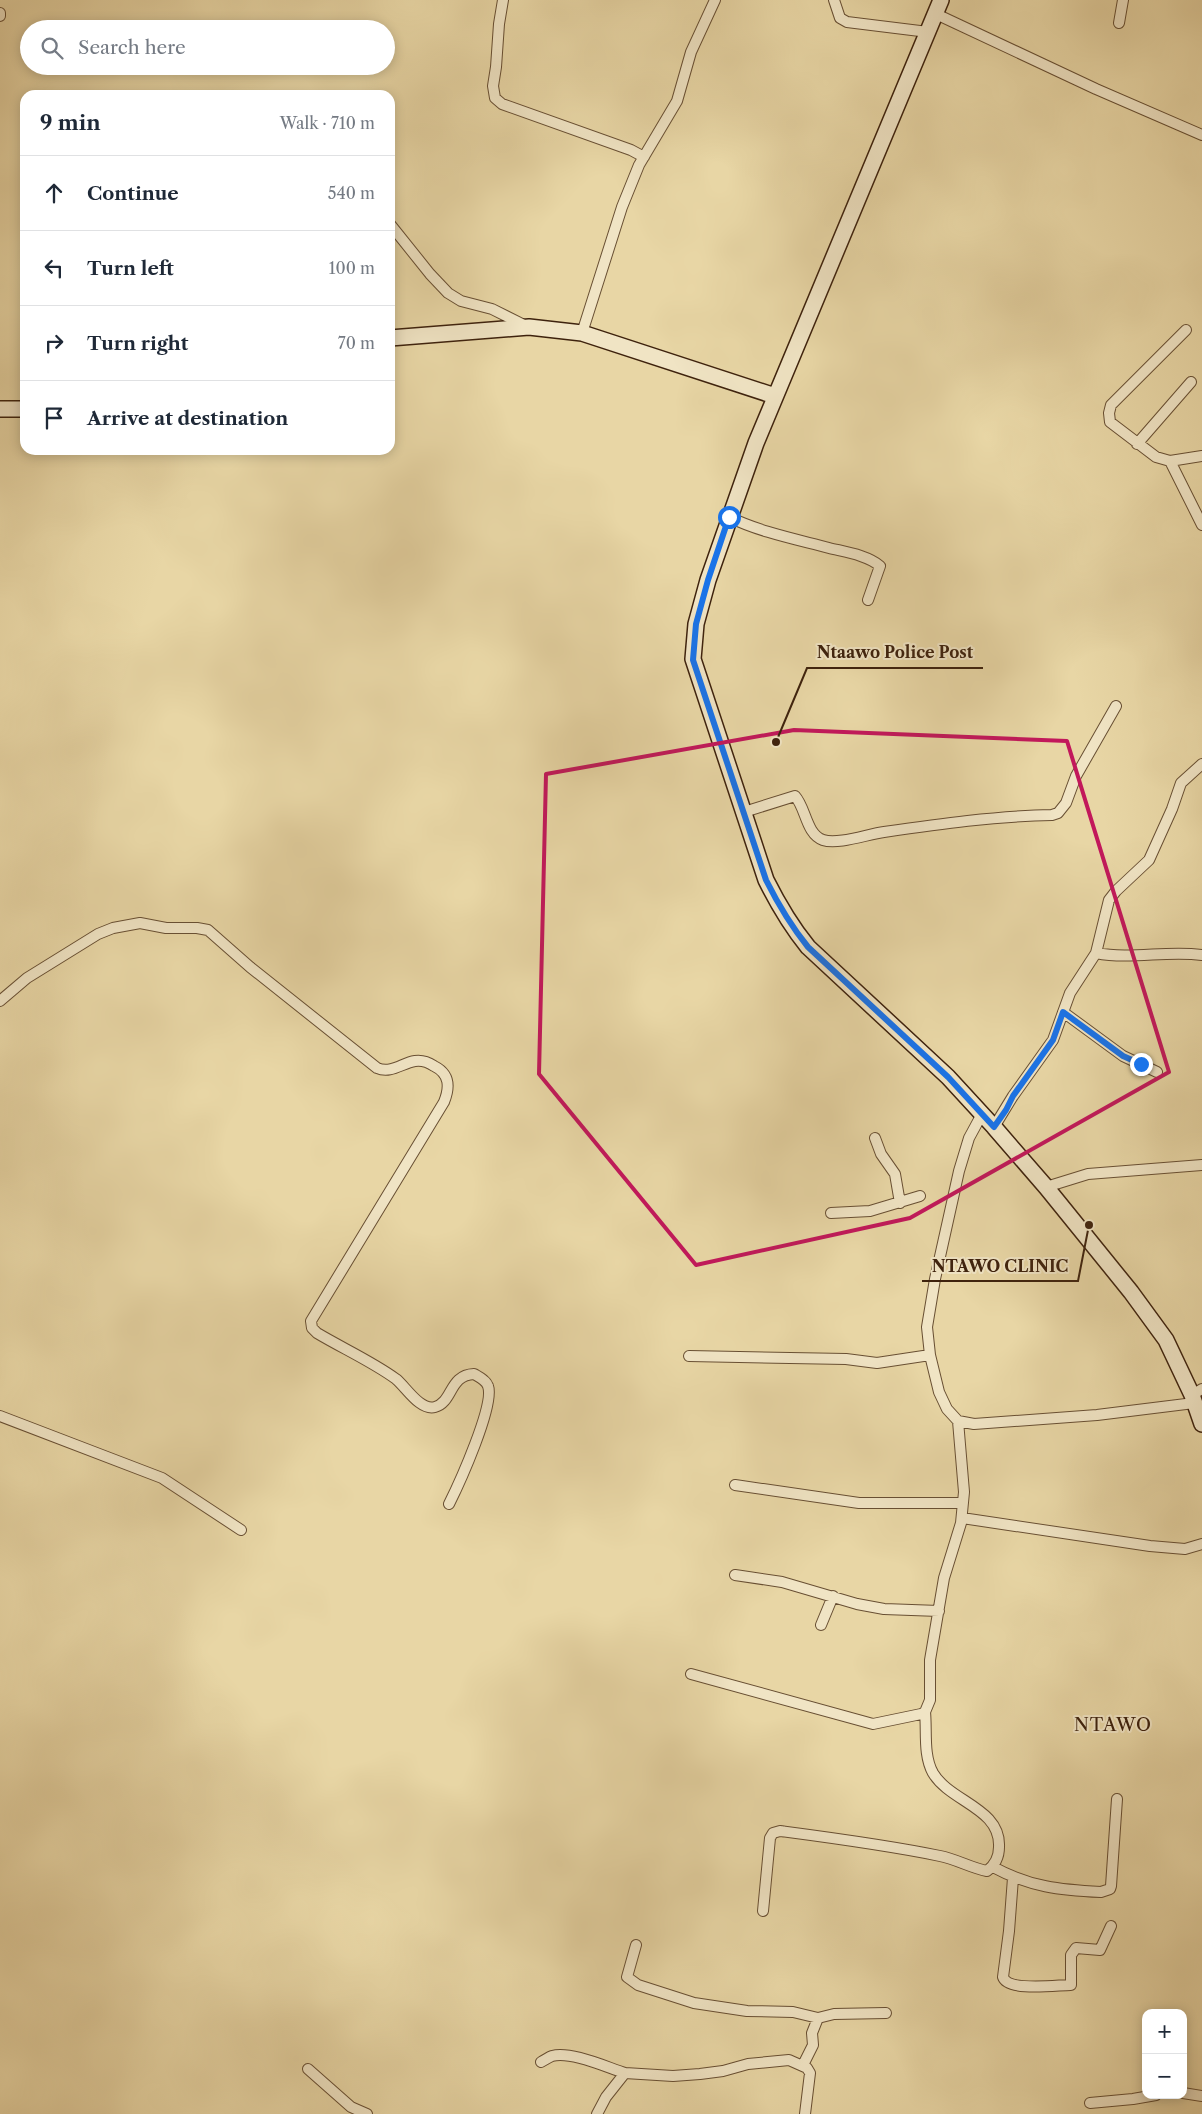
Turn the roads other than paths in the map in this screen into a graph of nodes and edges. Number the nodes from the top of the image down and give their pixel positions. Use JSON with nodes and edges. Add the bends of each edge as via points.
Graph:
{"nodes":[{"id":1,"x":503,"y":0,"type":"edge"},
{"id":2,"x":715,"y":0,"type":"edge"},
{"id":3,"x":834,"y":0,"type":"edge"},
{"id":4,"x":1123,"y":0,"type":"edge"},
{"id":5,"x":938,"y":7,"type":"edge"},
{"id":6,"x":1119,"y":23,"type":"dead end"},
{"id":7,"x":928,"y":32,"type":"junction"},
{"id":8,"x":1202,"y":135,"type":"edge"},
{"id":9,"x":644,"y":157,"type":"junction"},
{"id":10,"x":395,"y":230,"type":"edge"},
{"id":11,"x":529,"y":327,"type":"junction"},
{"id":12,"x":1186,"y":330,"type":"dead end"},
{"id":13,"x":582,"y":333,"type":"junction"},
{"id":14,"x":395,"y":338,"type":"edge"},
{"id":15,"x":1190,"y":382,"type":"dead end"},
{"id":16,"x":775,"y":396,"type":"junction"},
{"id":17,"x":0,"y":409,"type":"edge"},
{"id":18,"x":20,"y":409,"type":"edge"},
{"id":19,"x":1137,"y":444,"type":"junction"},
{"id":20,"x":1202,"y":456,"type":"edge"},
{"id":21,"x":1170,"y":460,"type":"junction"},
{"id":22,"x":729,"y":517,"type":"junction"},
{"id":23,"x":1202,"y":524,"type":"edge"},
{"id":24,"x":868,"y":600,"type":"dead end"},
{"id":25,"x":1116,"y":706,"type":"dead end"},
{"id":26,"x":1202,"y":764,"type":"edge"},
{"id":27,"x":744,"y":812,"type":"junction"},
{"id":28,"x":1096,"y":953,"type":"junction"},
{"id":29,"x":1202,"y":955,"type":"edge"},
{"id":30,"x":0,"y":1001,"type":"edge"},
{"id":31,"x":1063,"y":1012,"type":"junction"},
{"id":32,"x":1157,"y":1072,"type":"dead end"},
{"id":33,"x":982,"y":1114,"type":"junction"},
{"id":34,"x":994,"y":1127,"type":"junction"},
{"id":35,"x":875,"y":1138,"type":"dead end"},
{"id":36,"x":1202,"y":1164,"type":"edge"},
{"id":37,"x":1046,"y":1187,"type":"junction"},
{"id":38,"x":920,"y":1196,"type":"dead end"},
{"id":39,"x":900,"y":1203,"type":"junction"},
{"id":40,"x":831,"y":1214,"type":"dead end"},
{"id":41,"x":930,"y":1355,"type":"junction"},
{"id":42,"x":689,"y":1356,"type":"dead end"},
{"id":43,"x":1196,"y":1396,"type":"edge"},
{"id":44,"x":0,"y":1416,"type":"edge"},
{"id":45,"x":958,"y":1421,"type":"junction"},
{"id":46,"x":1202,"y":1424,"type":"edge"},
{"id":47,"x":736,"y":1485,"type":"dead end"},
{"id":48,"x":963,"y":1502,"type":"junction"},
{"id":49,"x":449,"y":1504,"type":"dead end"},
{"id":50,"x":962,"y":1518,"type":"junction"},
{"id":51,"x":240,"y":1530,"type":"dead end"},
{"id":52,"x":1202,"y":1544,"type":"edge"},
{"id":53,"x":735,"y":1575,"type":"dead end"},
{"id":54,"x":833,"y":1596,"type":"junction"},
{"id":55,"x":938,"y":1611,"type":"junction"},
{"id":56,"x":821,"y":1625,"type":"dead end"},
{"id":57,"x":691,"y":1674,"type":"dead end"},
{"id":58,"x":925,"y":1712,"type":"junction"},
{"id":59,"x":1116,"y":1799,"type":"dead end"},
{"id":60,"x":993,"y":1867,"type":"junction"},
{"id":61,"x":1013,"y":1878,"type":"junction"},
{"id":62,"x":762,"y":1911,"type":"dead end"},
{"id":63,"x":1111,"y":1926,"type":"dead end"},
{"id":64,"x":636,"y":1946,"type":"dead end"},
{"id":65,"x":886,"y":2013,"type":"dead end"},
{"id":66,"x":818,"y":2018,"type":"junction"},
{"id":67,"x":542,"y":2062,"type":"dead end"},
{"id":68,"x":803,"y":2065,"type":"junction"},
{"id":69,"x":308,"y":2069,"type":"dead end"},
{"id":70,"x":625,"y":2073,"type":"junction"},
{"id":71,"x":1187,"y":2094,"type":"edge"},
{"id":72,"x":1202,"y":2096,"type":"edge"},
{"id":73,"x":1142,"y":2098,"type":"edge"},
{"id":74,"x":1090,"y":2103,"type":"dead end"},
{"id":75,"x":367,"y":2114,"type":"edge"},
{"id":76,"x":597,"y":2114,"type":"edge"},
{"id":77,"x":805,"y":2114,"type":"edge"}],
"edges":[{"from":1,"to":9,"type":"street","via":[[498,24],[495,98],[502,104]]},
{"from":2,"to":9,"type":"street","via":[[691,52],[678,101]]},
{"from":3,"to":7,"type":"street","via":[[840,18],[847,22]]},
{"from":4,"to":6,"type":"street"},
{"from":5,"to":7,"type":"street"},
{"from":5,"to":8,"type":"street","via":[[1096,90]]},
{"from":7,"to":16,"type":"street"},
{"from":9,"to":13,"type":"street","via":[[622,207]]},
{"from":10,"to":11,"type":"street","via":[[448,293]]},
{"from":11,"to":13,"type":"street"},
{"from":11,"to":14,"type":"street"},
{"from":12,"to":19,"type":"street","via":[[1111,405],[1110,422]]},
{"from":13,"to":16,"type":"street"},
{"from":15,"to":19,"type":"street"},
{"from":16,"to":22,"type":"street"},
{"from":17,"to":18,"type":"street"},
{"from":19,"to":21,"type":"street","via":[[1156,458]]},
{"from":20,"to":21,"type":"street"},
{"from":21,"to":23,"type":"street"},
{"from":22,"to":24,"type":"street","via":[[747,526],[875,562],[880,566]]},
{"from":22,"to":27,"type":"street","via":[[696,624],[693,660]]},
{"from":25,"to":27,"type":"street","via":[[1076,776],[1066,804],[1052,815],[882,832],[833,841],[823,840],[814,833],[795,796]]},
{"from":26,"to":28,"type":"street","via":[[1181,783],[1149,860],[1109,900]]},
{"from":27,"to":33,"type":"street","via":[[766,880],[794,930],[814,953],[948,1077]]},
{"from":28,"to":29,"type":"street","via":[[1120,957]]},
{"from":28,"to":31,"type":"street","via":[[1070,992]]},
{"from":30,"to":49,"type":"street","via":[[27,978],[113,928],[140,923],[166,928],[197,928],[208,930],[265,980],[378,1068],[389,1070],[416,1061],[427,1062],[442,1070],[449,1090],[444,1102],[311,1321],[317,1333],[396,1380],[431,1408],[445,1400],[463,1376],[474,1374],[486,1382],[488,1402],[468,1463]]},
{"from":31,"to":32,"type":"street","via":[[1123,1056]]},
{"from":31,"to":34,"type":"street","via":[[1053,1040]]},
{"from":33,"to":34,"type":"street"},
{"from":33,"to":41,"type":"street","via":[[969,1138],[959,1171],[935,1279],[927,1327]]},
{"from":34,"to":37,"type":"street"},
{"from":35,"to":39,"type":"street","via":[[895,1174]]},
{"from":36,"to":37,"type":"street","via":[[1088,1174]]},
{"from":37,"to":43,"type":"street","via":[[1166,1340]]},
{"from":38,"to":39,"type":"street"},
{"from":39,"to":40,"type":"street","via":[[870,1211]]},
{"from":41,"to":42,"type":"street","via":[[877,1363],[846,1359]]},
{"from":41,"to":45,"type":"street","via":[[939,1392],[947,1409]]},
{"from":43,"to":45,"type":"street","via":[[1097,1415],[974,1424]]},
{"from":43,"to":46,"type":"street"},
{"from":44,"to":51,"type":"street","via":[[162,1478]]},
{"from":45,"to":48,"type":"street"},
{"from":47,"to":48,"type":"street","via":[[859,1503]]},
{"from":48,"to":50,"type":"street"},
{"from":50,"to":52,"type":"street","via":[[1150,1546],[1185,1549]]},
{"from":50,"to":55,"type":"street"},
{"from":53,"to":54,"type":"street","via":[[782,1582]]},
{"from":54,"to":55,"type":"street","via":[[884,1609]]},
{"from":54,"to":56,"type":"street"},
{"from":55,"to":58,"type":"street","via":[[930,1660],[930,1700]]},
{"from":57,"to":58,"type":"street","via":[[873,1724]]},
{"from":58,"to":60,"type":"street","via":[[928,1759],[939,1783],[993,1823],[1000,1838],[999,1853]]},
{"from":59,"to":61,"type":"street","via":[[1110,1888],[1101,1892],[1047,1888]]},
{"from":60,"to":61,"type":"street"},
{"from":60,"to":62,"type":"street","via":[[988,1871],[976,1869],[945,1857],[882,1844],[780,1831],[770,1838]]},
{"from":61,"to":63,"type":"street","via":[[1003,1977],[1008,1983],[1071,1985],[1071,1955],[1076,1948],[1100,1950]]},
{"from":64,"to":66,"type":"street","via":[[626,1977],[638,1985],[694,2003],[747,2011],[793,2012]]},
{"from":65,"to":66,"type":"street","via":[[834,2014]]},
{"from":66,"to":68,"type":"street","via":[[812,2033],[813,2045]]},
{"from":67,"to":70,"type":"street","via":[[552,2056],[573,2057]]},
{"from":68,"to":70,"type":"street","via":[[788,2060],[700,2074]]},
{"from":68,"to":77,"type":"street","via":[[810,2073]]},
{"from":69,"to":75,"type":"street","via":[[351,2107]]},
{"from":70,"to":76,"type":"street"},
{"from":71,"to":72,"type":"street"},
{"from":73,"to":74,"type":"street"}]}
